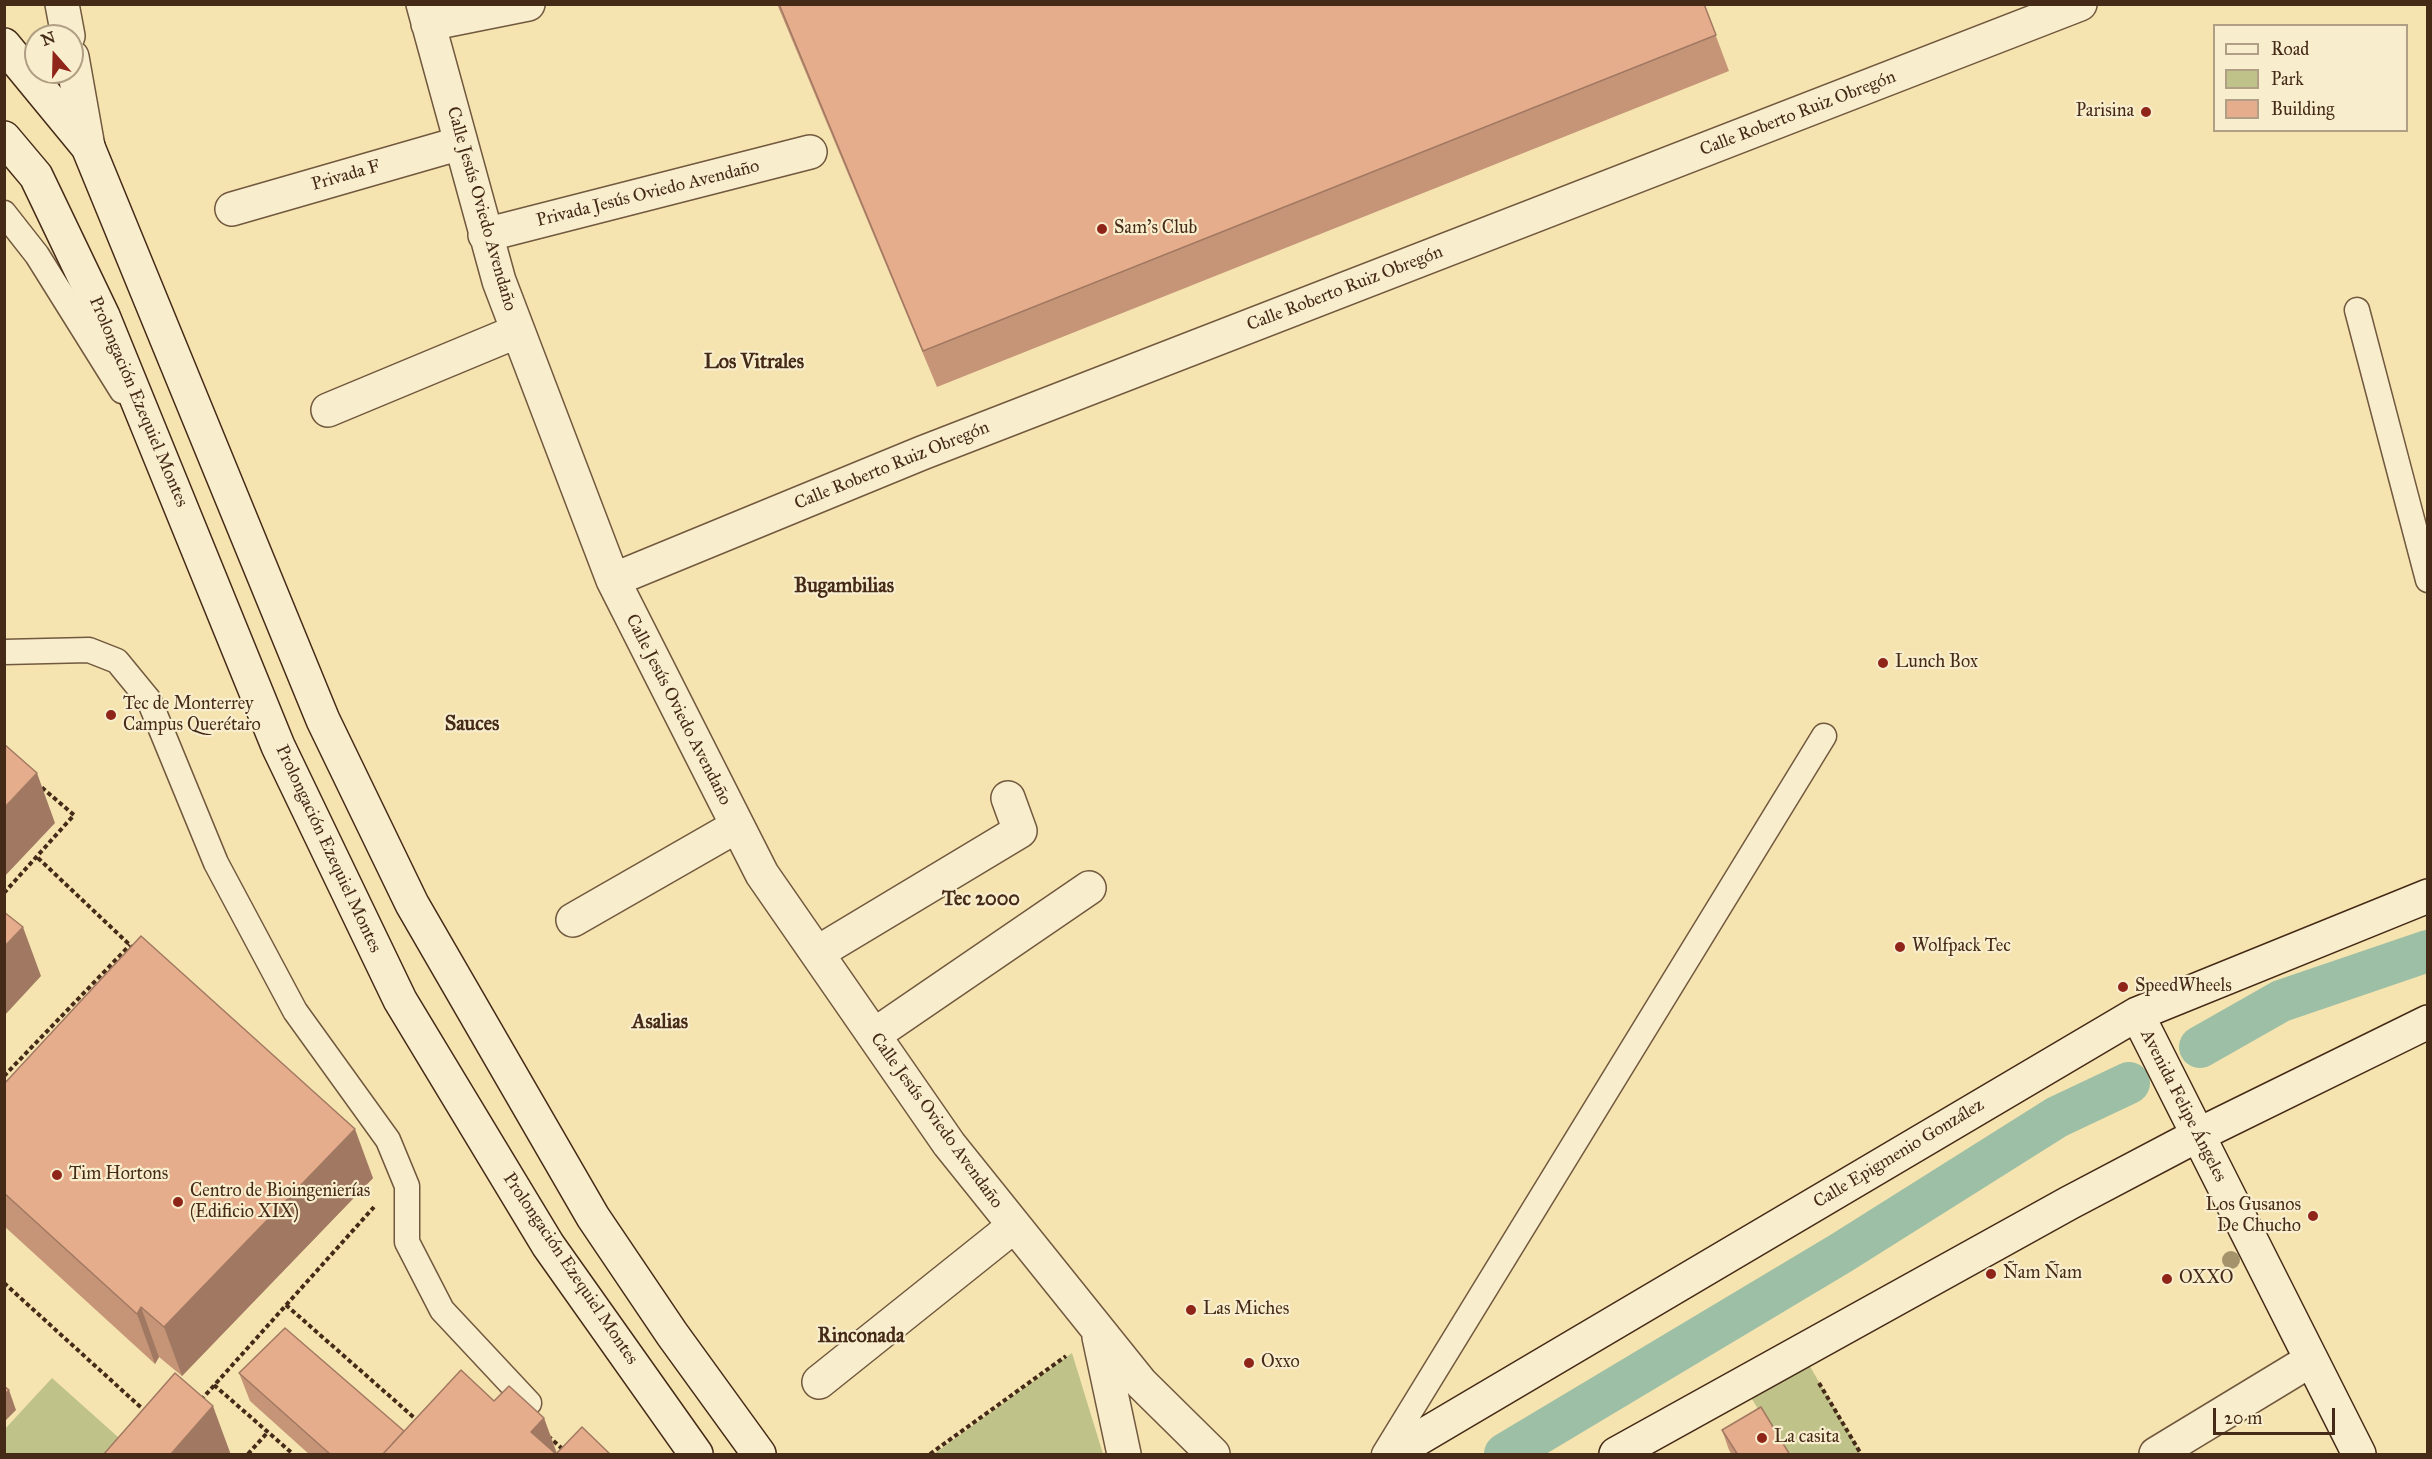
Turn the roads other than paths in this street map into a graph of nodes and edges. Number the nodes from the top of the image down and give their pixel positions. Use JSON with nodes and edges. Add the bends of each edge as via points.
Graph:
{"nodes":[{"id":1,"x":62,"y":4,"type":"edge"},
{"id":2,"x":528,"y":4,"type":"edge"},
{"id":3,"x":2080,"y":4,"type":"edge"},
{"id":4,"x":425,"y":14,"type":"edge"},
{"id":5,"x":66,"y":24,"type":"edge"},
{"id":6,"x":4,"y":45,"type":"edge"},
{"id":7,"x":77,"y":84,"type":"edge"},
{"id":8,"x":4,"y":138,"type":"edge"},
{"id":9,"x":461,"y":143,"type":"junction"},
{"id":10,"x":88,"y":147,"type":"junction"},
{"id":11,"x":810,"y":152,"type":"dead end"},
{"id":12,"x":232,"y":209,"type":"dead end"},
{"id":13,"x":4,"y":213,"type":"edge"},
{"id":14,"x":485,"y":235,"type":"junction"},
{"id":15,"x":2357,"y":310,"type":"dead end"},
{"id":16,"x":518,"y":331,"type":"junction"},
{"id":17,"x":328,"y":410,"type":"dead end"},
{"id":18,"x":160,"y":452,"type":"junction"},
{"id":19,"x":613,"y":580,"type":"junction"},
{"id":20,"x":2427,"y":580,"type":"edge"},
{"id":21,"x":4,"y":652,"type":"edge"},
{"id":22,"x":1824,"y":736,"type":"dead end"},
{"id":23,"x":1008,"y":798,"type":"dead end"},
{"id":24,"x":737,"y":826,"type":"junction"},
{"id":25,"x":1089,"y":888,"type":"dead end"},
{"id":26,"x":2427,"y":896,"type":"edge"},
{"id":27,"x":573,"y":920,"type":"dead end"},
{"id":28,"x":817,"y":954,"type":"junction"},
{"id":29,"x":2137,"y":1014,"type":"junction"},
{"id":30,"x":2427,"y":1022,"type":"edge"},
{"id":31,"x":874,"y":1035,"type":"junction"},
{"id":32,"x":2198,"y":1135,"type":"junction"},
{"id":33,"x":1014,"y":1226,"type":"junction"},
{"id":34,"x":1098,"y":1332,"type":"junction"},
{"id":35,"x":2312,"y":1360,"type":"junction"},
{"id":36,"x":819,"y":1382,"type":"dead end"},
{"id":37,"x":529,"y":1403,"type":"edge"},
{"id":38,"x":696,"y":1455,"type":"edge"},
{"id":39,"x":759,"y":1455,"type":"edge"},
{"id":40,"x":1124,"y":1455,"type":"edge"},
{"id":41,"x":1213,"y":1455,"type":"edge"},
{"id":42,"x":1384,"y":1455,"type":"edge"},
{"id":43,"x":1392,"y":1455,"type":"edge"},
{"id":44,"x":1616,"y":1455,"type":"edge"},
{"id":45,"x":2157,"y":1455,"type":"edge"},
{"id":46,"x":2360,"y":1455,"type":"edge"}],
"edges":[{"from":1,"to":5,"type":"street"},
{"from":2,"to":4,"type":"street"},
{"from":3,"to":19,"type":"street","name":"Calle Roberto Ruiz Obregón","via":[[922,453]]},
{"from":4,"to":9,"type":"street","name":"Calle Jesús Oviedo Avendaño"},
{"from":6,"to":10,"type":"street"},
{"from":7,"to":10,"type":"street"},
{"from":8,"to":18,"type":"street","name":"Prolongación Ezequiel Montes","via":[[36,177],[103,316]]},
{"from":9,"to":12,"type":"street","name":"Privada F"},
{"from":9,"to":14,"type":"street","name":"Calle Jesús Oviedo Avendaño"},
{"from":10,"to":39,"type":"street","via":[[323,720],[412,904],[593,1217]]},
{"from":11,"to":14,"type":"street","name":"Privada Jesús Oviedo Avendaño"},
{"from":13,"to":18,"type":"lane","via":[[37,255]]},
{"from":14,"to":16,"type":"street","name":"Calle Jesús Oviedo Avendaño"},
{"from":15,"to":20,"type":"lane"},
{"from":16,"to":17,"type":"street"},
{"from":16,"to":19,"type":"street","name":"Calle Jesús Oviedo Avendaño"},
{"from":18,"to":38,"type":"street","name":"Prolongación Ezequiel Montes","via":[[278,746],[400,1000],[548,1245]]},
{"from":19,"to":24,"type":"street","name":"Calle Jesús Oviedo Avendaño"},
{"from":21,"to":37,"type":"lane","via":[[89,650],[117,661],[149,700],[216,863],[295,1011],[388,1140],[407,1186],[407,1242],[442,1310]]},
{"from":22,"to":42,"type":"lane"},
{"from":23,"to":28,"type":"street","via":[[1020,831]]},
{"from":24,"to":27,"type":"street"},
{"from":24,"to":28,"type":"street","name":"Calle Jesús Oviedo Avendaño","via":[[762,874]]},
{"from":25,"to":31,"type":"street"},
{"from":26,"to":29,"type":"street","name":"Calle Epigmenio González"},
{"from":28,"to":31,"type":"street","name":"Calle Jesús Oviedo Avendaño"},
{"from":29,"to":32,"type":"street","name":"Avenida Felipe Ángeles"},
{"from":29,"to":43,"type":"street","name":"Calle Epigmenio González"},
{"from":30,"to":32,"type":"street"},
{"from":31,"to":33,"type":"street","name":"Calle Jesús Oviedo Avendaño","via":[[949,1144]]},
{"from":32,"to":35,"type":"street","name":"Avenida Felipe Ángeles"},
{"from":32,"to":44,"type":"street"},
{"from":33,"to":34,"type":"street","name":"Calle Jesús Oviedo Avendaño"},
{"from":33,"to":36,"type":"street"},
{"from":34,"to":40,"type":"street","name":"Calle Jesús Oviedo Avendaño"},
{"from":34,"to":41,"type":"street","name":"Calle Jesús Oviedo Avendaño","via":[[1141,1383]]},
{"from":35,"to":45,"type":"street"},
{"from":35,"to":46,"type":"street","name":"Avenida Felipe Ángeles"}]}
